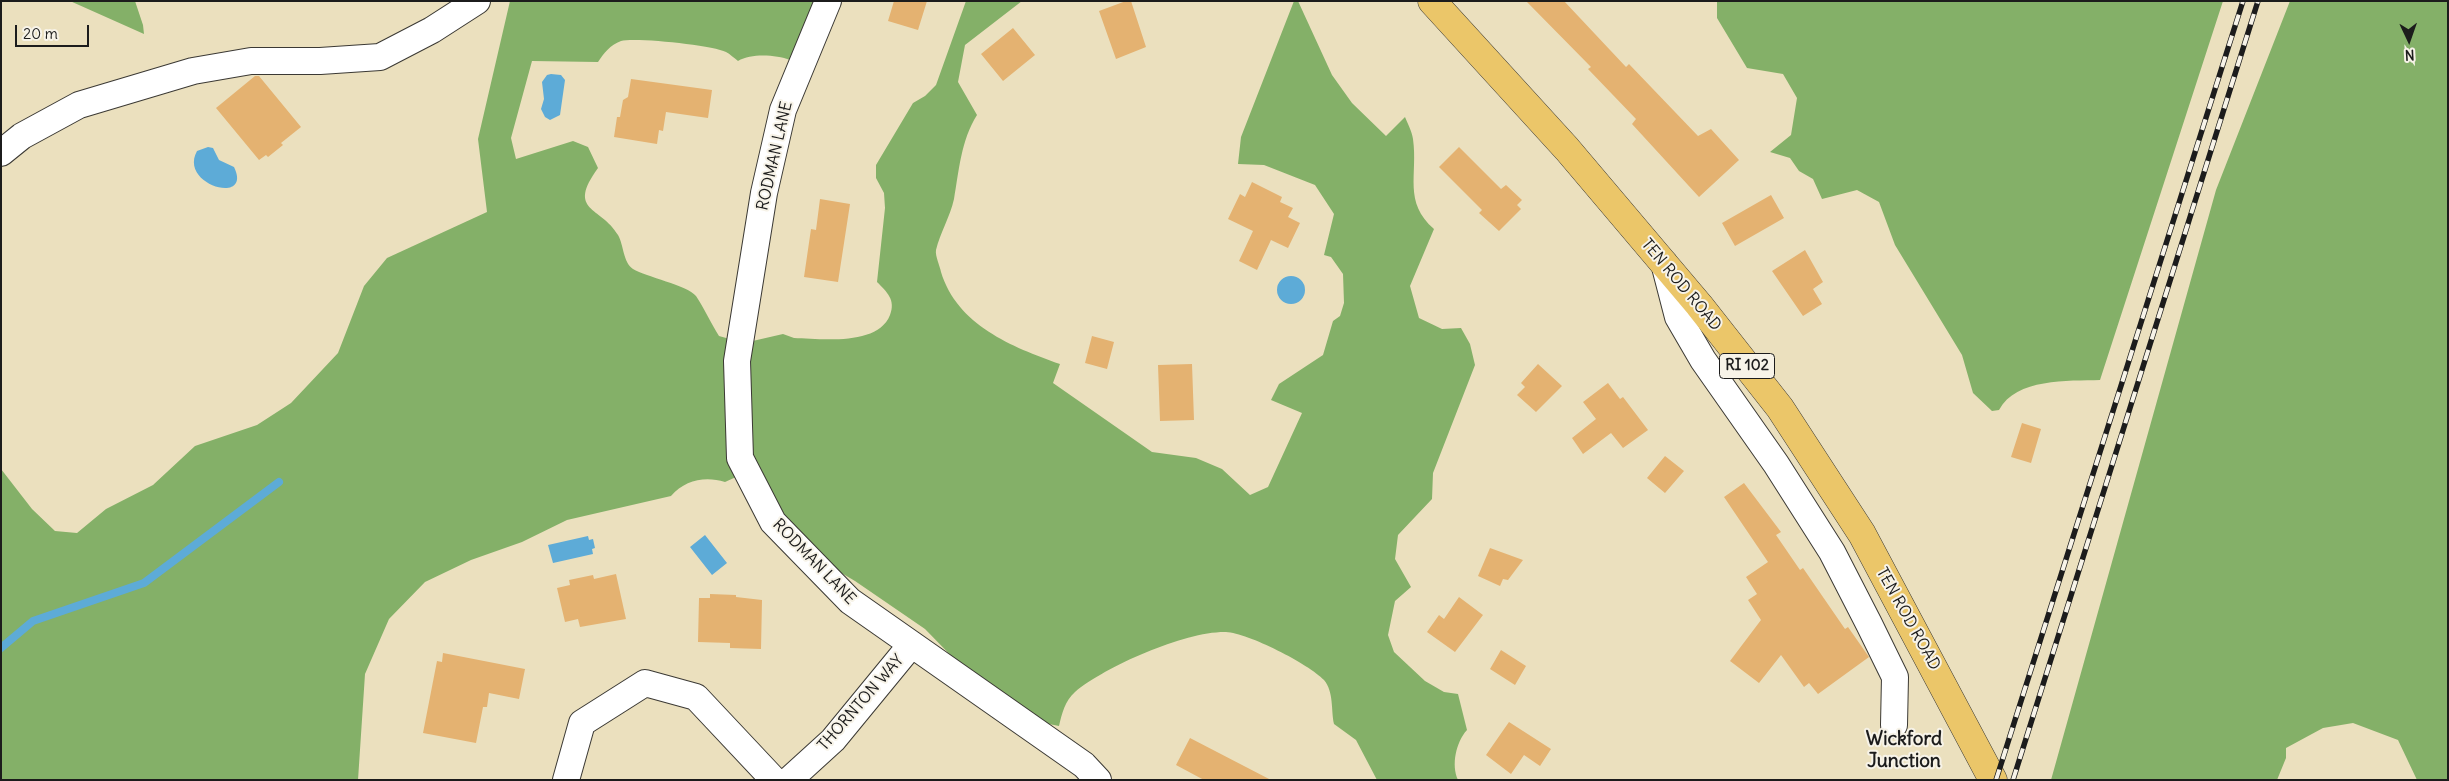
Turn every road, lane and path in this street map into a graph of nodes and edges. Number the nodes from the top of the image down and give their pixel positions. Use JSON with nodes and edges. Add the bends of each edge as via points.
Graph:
{"nodes":[{"id":1,"x":477,"y":1,"type":"edge"},
{"id":2,"x":828,"y":1,"type":"edge"},
{"id":3,"x":1432,"y":1,"type":"edge"},
{"id":4,"x":1,"y":154,"type":"edge"},
{"id":5,"x":1664,"y":263,"type":"junction"},
{"id":6,"x":911,"y":645,"type":"junction"},
{"id":7,"x":1894,"y":725,"type":"dead end"},
{"id":8,"x":566,"y":780,"type":"edge"},
{"id":9,"x":774,"y":780,"type":"edge"},
{"id":10,"x":789,"y":780,"type":"edge"},
{"id":11,"x":1098,"y":780,"type":"edge"},
{"id":12,"x":1993,"y":780,"type":"edge"}],
"edges":[{"from":1,"to":4,"type":"street","via":[[432,30],[380,57],[251,61],[193,71],[79,106],[22,136]]},
{"from":2,"to":6,"type":"street","name":"RODMAN LANE","via":[[782,110],[764,193],[737,361],[740,458],[773,522],[850,601]]},
{"from":3,"to":5,"type":"main road","name":"TEN ROD ROAD","number":"RI 102","via":[[1568,149]]},
{"from":5,"to":7,"type":"street","via":[[1678,317],[1702,360],[1776,464],[1832,552],[1869,624],[1895,677]]},
{"from":5,"to":12,"type":"main road","name":"TEN ROD ROAD","number":"RI 102","via":[[1780,408],[1862,534]]},
{"from":6,"to":10,"type":"street","name":"THORNTON WAY","via":[[833,740]]},
{"from":6,"to":11,"type":"street","name":"RODMAN LANE","via":[[1084,765]]},
{"from":8,"to":9,"type":"street","via":[[582,723],[645,683],[696,697]]}]}
